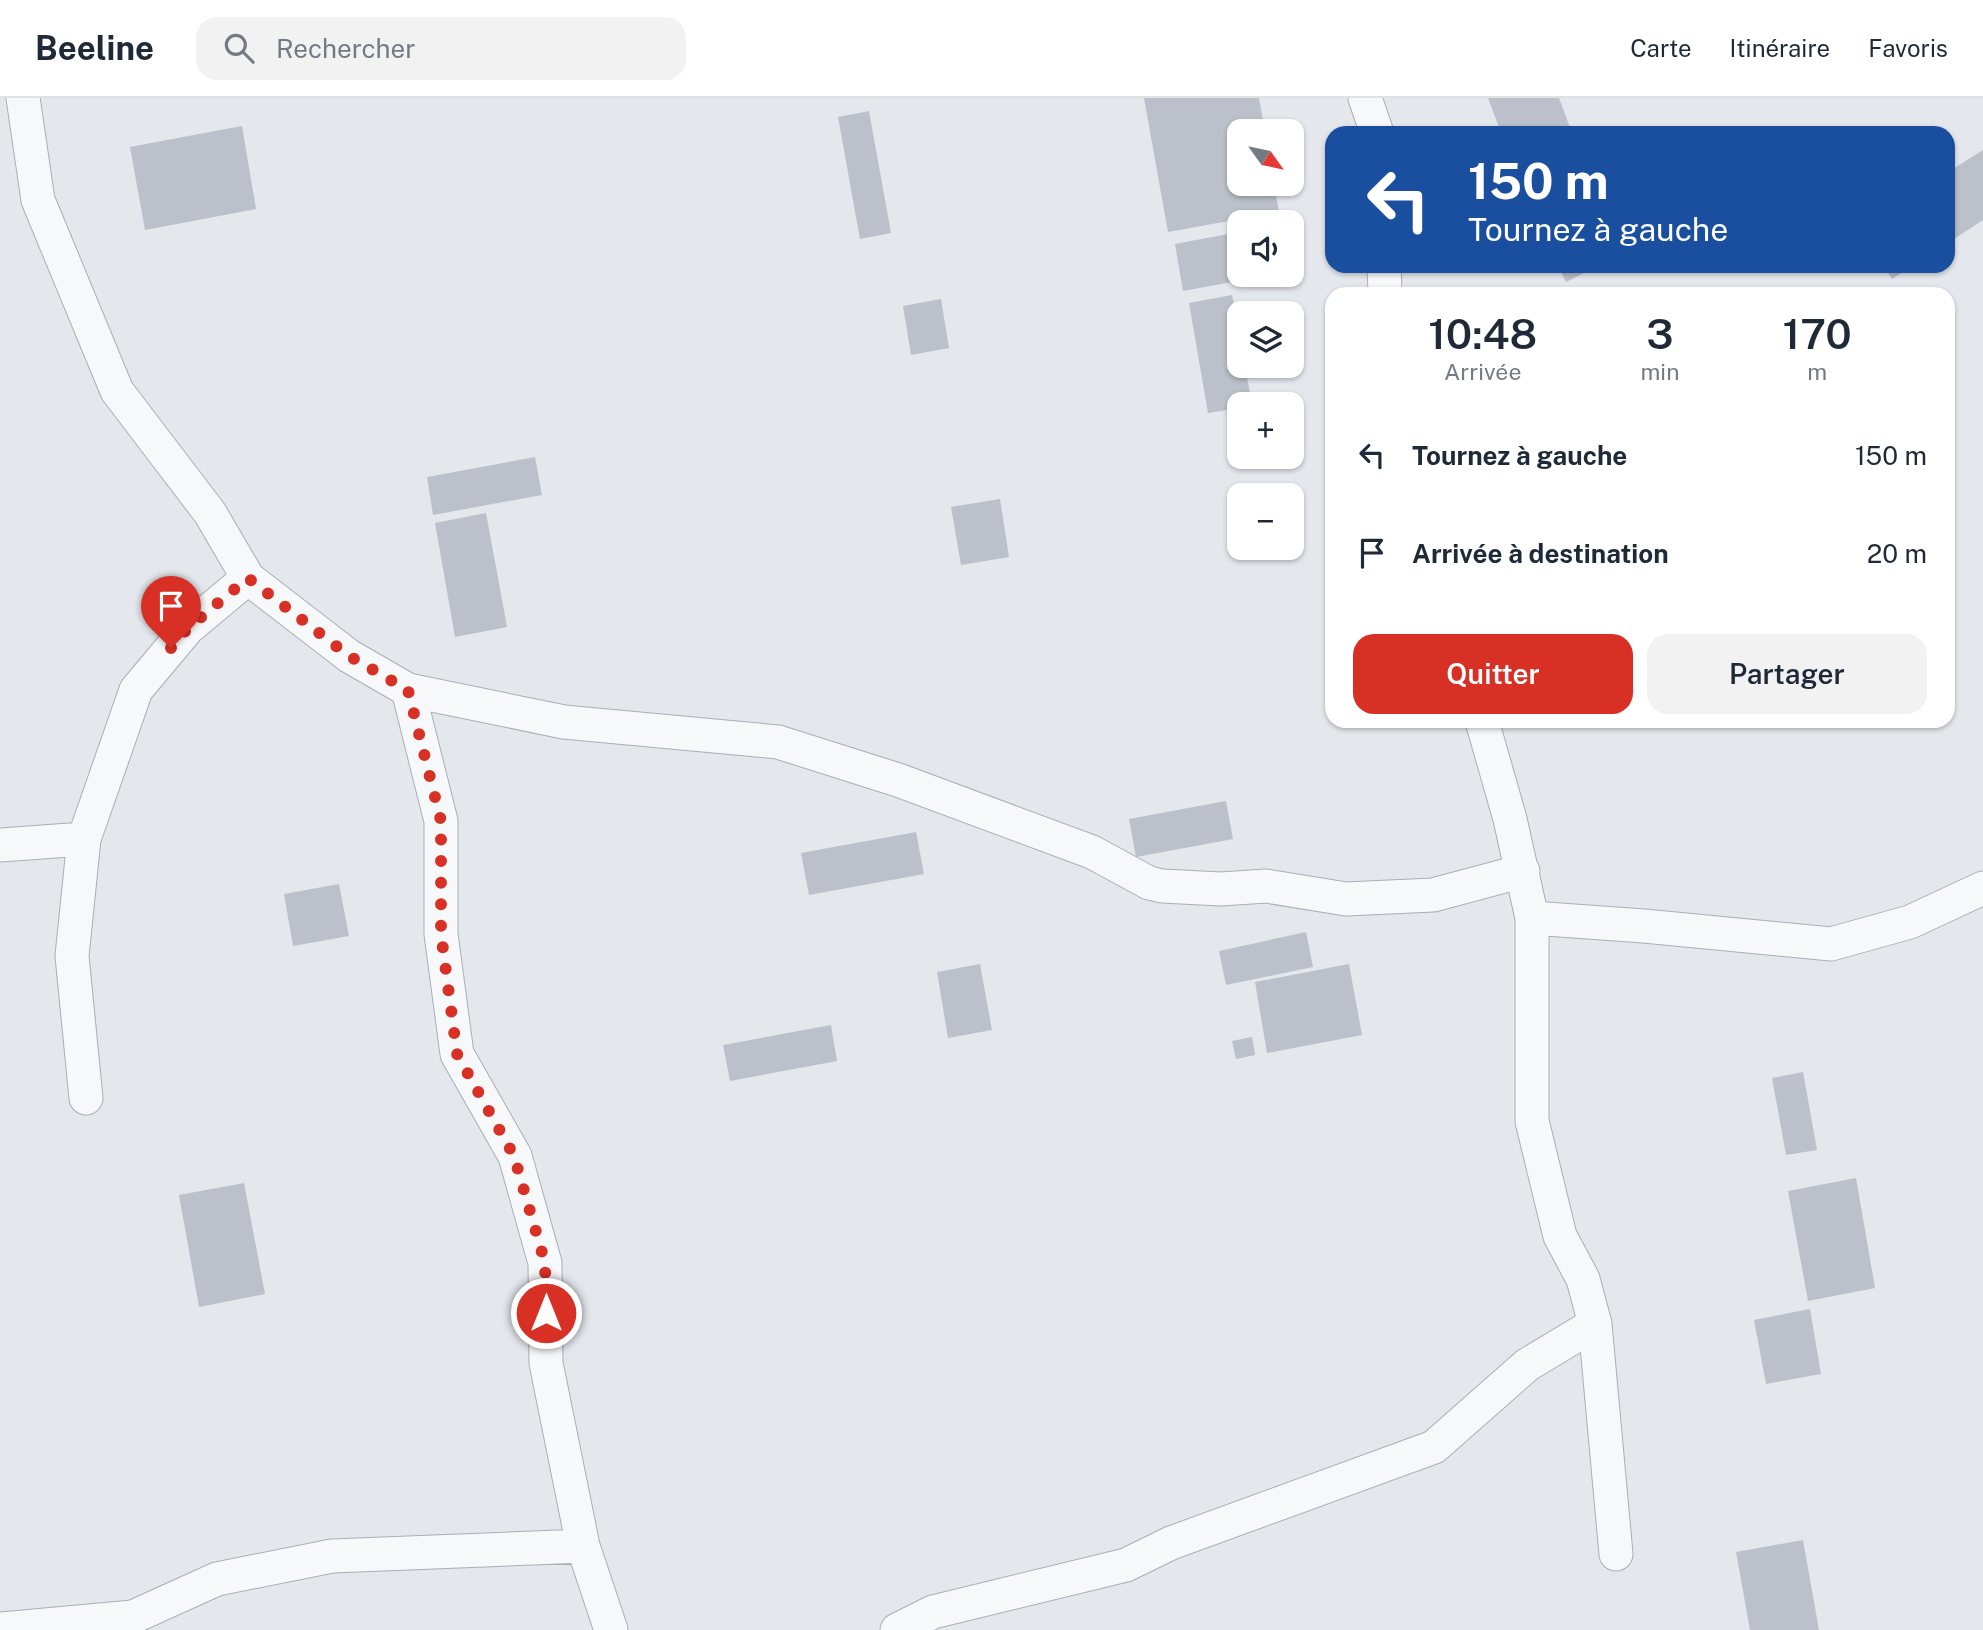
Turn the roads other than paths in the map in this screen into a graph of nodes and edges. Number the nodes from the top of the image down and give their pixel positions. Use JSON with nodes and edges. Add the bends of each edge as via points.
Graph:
{"nodes":[{"id":1,"x":23,"y":98,"type":"edge"},
{"id":2,"x":1365,"y":98,"type":"edge"},
{"id":3,"x":1375,"y":126,"type":"edge"},
{"id":4,"x":248,"y":578,"type":"junction"},
{"id":5,"x":408,"y":690,"type":"junction"},
{"id":6,"x":1484,"y":728,"type":"edge"},
{"id":7,"x":83,"y":839,"type":"junction"},
{"id":8,"x":0,"y":845,"type":"edge"},
{"id":9,"x":1523,"y":871,"type":"junction"},
{"id":10,"x":1983,"y":888,"type":"edge"},
{"id":11,"x":1532,"y":918,"type":"junction"},
{"id":12,"x":86,"y":1098,"type":"dead end"},
{"id":13,"x":1595,"y":1324,"type":"junction"},
{"id":14,"x":583,"y":1546,"type":"junction"},
{"id":15,"x":1616,"y":1554,"type":"dead end"},
{"id":16,"x":0,"y":1629,"type":"edge"},
{"id":17,"x":611,"y":1630,"type":"edge"},
{"id":18,"x":897,"y":1630,"type":"edge"}],
"edges":[{"from":1,"to":4,"type":"street","via":[[38,200],[117,391],[210,513]]},
{"from":2,"to":3,"type":"street"},
{"from":4,"to":5,"type":"street","via":[[349,656]]},
{"from":4,"to":7,"type":"street","via":[[188,628],[136,690]]},
{"from":5,"to":9,"type":"street","via":[[564,722],[778,742],[898,780],[1092,852],[1162,886],[1266,886],[1346,900],[1433,895]]},
{"from":5,"to":14,"type":"street","via":[[441,821],[441,934],[457,1054],[514,1156],[545,1263],[546,1363]]},
{"from":6,"to":9,"type":"street"},
{"from":7,"to":8,"type":"street"},
{"from":7,"to":12,"type":"street","via":[[72,956]]},
{"from":9,"to":11,"type":"street"},
{"from":10,"to":11,"type":"street","via":[[1910,922],[1831,944]]},
{"from":11,"to":13,"type":"street","via":[[1532,1121],[1560,1236],[1583,1279]]},
{"from":13,"to":15,"type":"street"},
{"from":13,"to":18,"type":"street","via":[[1527,1365],[1434,1447],[1171,1543],[1126,1565],[933,1612]]},
{"from":14,"to":16,"type":"street","via":[[332,1556],[217,1579],[133,1617]]},
{"from":14,"to":17,"type":"street"}]}
